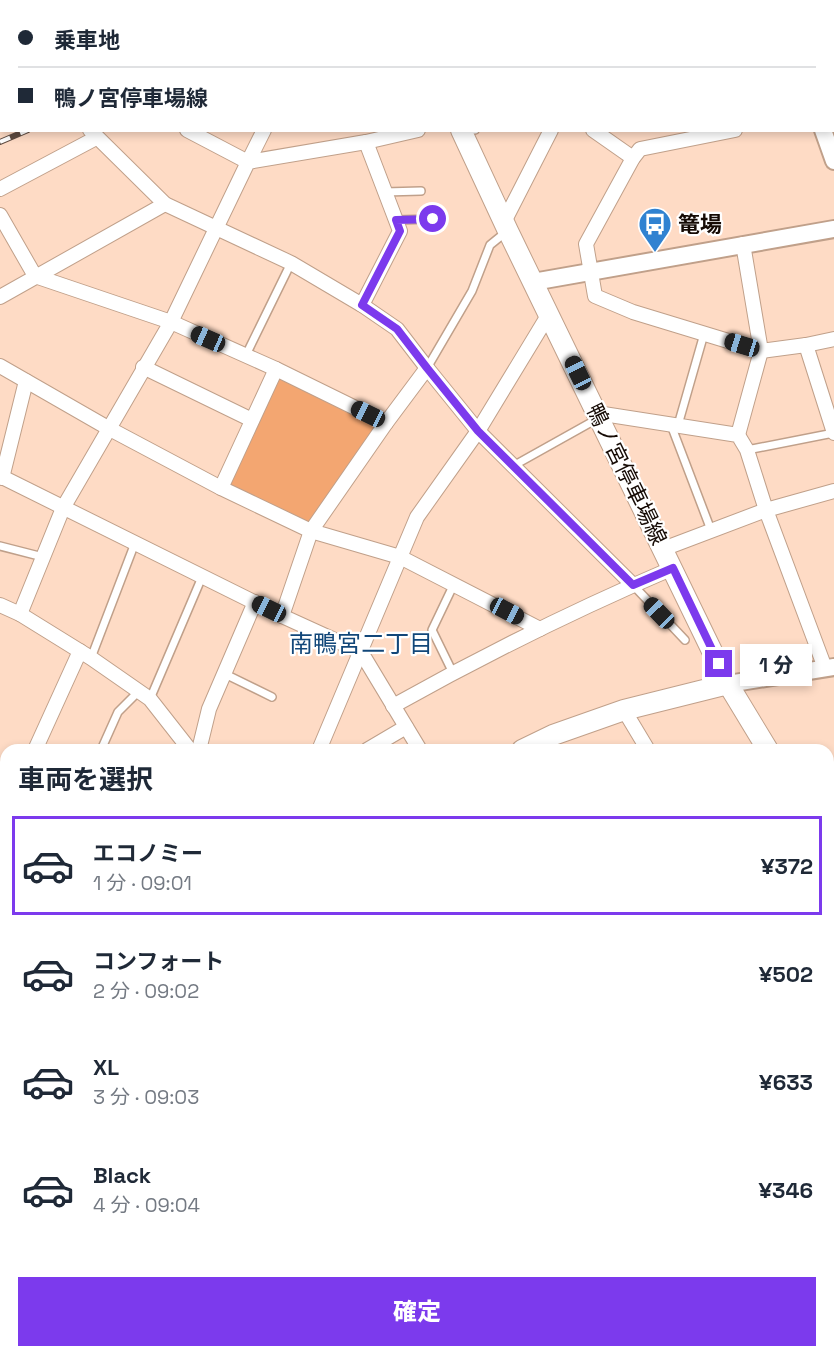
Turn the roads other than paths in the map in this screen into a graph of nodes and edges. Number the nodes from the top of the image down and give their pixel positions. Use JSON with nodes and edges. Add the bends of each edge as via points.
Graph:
{"nodes":[{"id":1,"x":191,"y":132,"type":"edge"},
{"id":2,"x":263,"y":132,"type":"edge"},
{"id":3,"x":409,"y":132,"type":"edge"},
{"id":4,"x":462,"y":132,"type":"edge"},
{"id":5,"x":548,"y":132,"type":"edge"},
{"id":6,"x":596,"y":132,"type":"edge"},
{"id":7,"x":725,"y":132,"type":"edge"},
{"id":8,"x":824,"y":132,"type":"edge"},
{"id":9,"x":93,"y":134,"type":"edge"},
{"id":10,"x":366,"y":142,"type":"junction"},
{"id":11,"x":633,"y":158,"type":"junction"},
{"id":12,"x":834,"y":161,"type":"edge"},
{"id":13,"x":248,"y":162,"type":"junction"},
{"id":14,"x":0,"y":189,"type":"edge"},
{"id":15,"x":421,"y":191,"type":"dead end"},
{"id":16,"x":385,"y":192,"type":"junction"},
{"id":17,"x":165,"y":204,"type":"junction"},
{"id":18,"x":0,"y":215,"type":"edge"},
{"id":19,"x":433,"y":219,"type":"dead end"},
{"id":20,"x":396,"y":220,"type":"junction"},
{"id":21,"x":504,"y":224,"type":"junction"},
{"id":22,"x":215,"y":228,"type":"junction"},
{"id":23,"x":834,"y":230,"type":"edge"},
{"id":24,"x":743,"y":244,"type":"junction"},
{"id":25,"x":291,"y":263,"type":"junction"},
{"id":26,"x":591,"y":270,"type":"junction"},
{"id":27,"x":35,"y":276,"type":"junction"},
{"id":28,"x":533,"y":282,"type":"junction"},
{"id":29,"x":0,"y":297,"type":"edge"},
{"id":30,"x":362,"y":305,"type":"junction"},
{"id":31,"x":549,"y":314,"type":"junction"},
{"id":32,"x":171,"y":322,"type":"junction"},
{"id":33,"x":704,"y":334,"type":"junction"},
{"id":34,"x":834,"y":339,"type":"edge"},
{"id":35,"x":806,"y":345,"type":"junction"},
{"id":36,"x":761,"y":351,"type":"junction"},
{"id":37,"x":246,"y":355,"type":"junction"},
{"id":38,"x":0,"y":366,"type":"edge"},
{"id":39,"x":143,"y":367,"type":"junction"},
{"id":40,"x":427,"y":368,"type":"junction"},
{"id":41,"x":276,"y":369,"type":"junction"},
{"id":42,"x":26,"y":381,"type":"junction"},
{"id":43,"x":598,"y":415,"type":"junction"},
{"id":44,"x":252,"y":420,"type":"junction"},
{"id":45,"x":386,"y":423,"type":"junction"},
{"id":46,"x":674,"y":424,"type":"junction"},
{"id":47,"x":108,"y":428,"type":"junction"},
{"id":48,"x":478,"y":431,"type":"junction"},
{"id":49,"x":834,"y":433,"type":"edge"},
{"id":50,"x":738,"y":435,"type":"junction"},
{"id":51,"x":747,"y":450,"type":"junction"},
{"id":52,"x":513,"y":466,"type":"junction"},
{"id":53,"x":1,"y":477,"type":"edge"},
{"id":54,"x":221,"y":488,"type":"junction"},
{"id":55,"x":834,"y":491,"type":"edge"},
{"id":56,"x":63,"y":508,"type":"junction"},
{"id":57,"x":766,"y":510,"type":"junction"},
{"id":58,"x":711,"y":530,"type":"junction"},
{"id":59,"x":311,"y":531,"type":"junction"},
{"id":60,"x":135,"y":543,"type":"junction"},
{"id":61,"x":0,"y":546,"type":"edge"},
{"id":62,"x":663,"y":549,"type":"junction"},
{"id":63,"x":43,"y":557,"type":"junction"},
{"id":64,"x":400,"y":557,"type":"junction"},
{"id":65,"x":673,"y":568,"type":"junction"},
{"id":66,"x":202,"y":577,"type":"junction"},
{"id":67,"x":454,"y":584,"type":"junction"},
{"id":68,"x":633,"y":585,"type":"junction"},
{"id":69,"x":255,"y":602,"type":"junction"},
{"id":70,"x":0,"y":605,"type":"edge"},
{"id":71,"x":20,"y":614,"type":"junction"},
{"id":72,"x":282,"y":616,"type":"junction"},
{"id":73,"x":540,"y":628,"type":"junction"},
{"id":74,"x":685,"y":640,"type":"dead end"},
{"id":75,"x":361,"y":651,"type":"junction"},
{"id":76,"x":86,"y":654,"type":"junction"},
{"id":77,"x":830,"y":668,"type":"edge"},
{"id":78,"x":453,"y":672,"type":"junction"},
{"id":79,"x":225,"y":674,"type":"junction"},
{"id":80,"x":728,"y":684,"type":"junction"},
{"id":81,"x":138,"y":692,"type":"junction"},
{"id":82,"x":272,"y":697,"type":"dead end"},
{"id":83,"x":150,"y":699,"type":"junction"},
{"id":84,"x":393,"y":706,"type":"junction"},
{"id":85,"x":624,"y":710,"type":"junction"},
{"id":86,"x":406,"y":727,"type":"junction"},
{"id":87,"x":38,"y":744,"type":"edge"},
{"id":88,"x":104,"y":744,"type":"edge"},
{"id":89,"x":185,"y":744,"type":"edge"},
{"id":90,"x":200,"y":744,"type":"edge"},
{"id":91,"x":322,"y":744,"type":"edge"},
{"id":92,"x":377,"y":744,"type":"edge"},
{"id":93,"x":416,"y":744,"type":"edge"},
{"id":94,"x":534,"y":744,"type":"edge"},
{"id":95,"x":644,"y":744,"type":"edge"},
{"id":96,"x":764,"y":744,"type":"edge"}],
"edges":[{"from":1,"to":13,"type":"street"},
{"from":2,"to":13,"type":"street"},
{"from":3,"to":10,"type":"street"},
{"from":4,"to":21,"type":"main road","name":"鴨ノ宮停車場線"},
{"from":5,"to":21,"type":"street"},
{"from":6,"to":11,"type":"street"},
{"from":7,"to":11,"type":"street","via":[[640,149]]},
{"from":8,"to":12,"type":"street"},
{"from":9,"to":14,"type":"street"},
{"from":9,"to":17,"type":"street"},
{"from":10,"to":13,"type":"street"},
{"from":10,"to":16,"type":"street"},
{"from":11,"to":26,"type":"street","via":[[586,244]]},
{"from":13,"to":22,"type":"street"},
{"from":15,"to":16,"type":"lane"},
{"from":16,"to":20,"type":"street"},
{"from":17,"to":22,"type":"street"},
{"from":17,"to":27,"type":"street"},
{"from":18,"to":27,"type":"street"},
{"from":19,"to":20,"type":"lane"},
{"from":20,"to":30,"type":"street","via":[[400,231]]},
{"from":21,"to":28,"type":"main road","name":"鴨ノ宮停車場線"},
{"from":21,"to":40,"type":"lane","via":[[490,245],[472,291]]},
{"from":22,"to":25,"type":"street"},
{"from":22,"to":32,"type":"street"},
{"from":23,"to":24,"type":"street"},
{"from":24,"to":26,"type":"street"},
{"from":24,"to":36,"type":"street"},
{"from":25,"to":30,"type":"street"},
{"from":25,"to":37,"type":"lane"},
{"from":26,"to":28,"type":"street"},
{"from":26,"to":33,"type":"street","via":[[595,296]]},
{"from":27,"to":29,"type":"street"},
{"from":27,"to":32,"type":"street"},
{"from":28,"to":31,"type":"main road","name":"鴨ノ宮停車場線"},
{"from":30,"to":40,"type":"street","via":[[397,329]]},
{"from":31,"to":43,"type":"main road","name":"鴨ノ宮停車場線"},
{"from":31,"to":48,"type":"street"},
{"from":32,"to":37,"type":"street"},
{"from":32,"to":39,"type":"street"},
{"from":33,"to":36,"type":"street"},
{"from":33,"to":46,"type":"lane"},
{"from":34,"to":35,"type":"street"},
{"from":35,"to":36,"type":"street"},
{"from":35,"to":49,"type":"street"},
{"from":36,"to":50,"type":"street"},
{"from":37,"to":41,"type":"street"},
{"from":38,"to":42,"type":"street"},
{"from":39,"to":44,"type":"street"},
{"from":39,"to":47,"type":"street"},
{"from":40,"to":45,"type":"street"},
{"from":40,"to":48,"type":"street"},
{"from":41,"to":44,"type":"street"},
{"from":41,"to":45,"type":"street"},
{"from":42,"to":47,"type":"street"},
{"from":42,"to":53,"type":"street"},
{"from":43,"to":46,"type":"street"},
{"from":43,"to":52,"type":"lane"},
{"from":43,"to":62,"type":"main road","name":"鴨ノ宮停車場線"},
{"from":44,"to":54,"type":"street"},
{"from":45,"to":59,"type":"street"},
{"from":46,"to":50,"type":"street"},
{"from":46,"to":58,"type":"lane"},
{"from":47,"to":54,"type":"street"},
{"from":47,"to":56,"type":"street"},
{"from":48,"to":52,"type":"street"},
{"from":48,"to":64,"type":"street","via":[[417,517]]},
{"from":49,"to":51,"type":"lane"},
{"from":50,"to":51,"type":"street"},
{"from":51,"to":57,"type":"street"},
{"from":52,"to":68,"type":"street"},
{"from":53,"to":56,"type":"street"},
{"from":54,"to":59,"type":"street"},
{"from":55,"to":57,"type":"street"},
{"from":56,"to":60,"type":"street"},
{"from":56,"to":63,"type":"street"},
{"from":57,"to":58,"type":"street"},
{"from":57,"to":77,"type":"street"},
{"from":58,"to":62,"type":"street"},
{"from":59,"to":64,"type":"street"},
{"from":59,"to":72,"type":"street"},
{"from":60,"to":66,"type":"street"},
{"from":60,"to":76,"type":"lane"},
{"from":61,"to":63,"type":"lane"},
{"from":62,"to":65,"type":"main road","name":"鴨ノ宮停車場線"},
{"from":63,"to":71,"type":"street"},
{"from":64,"to":67,"type":"street"},
{"from":64,"to":75,"type":"street"},
{"from":65,"to":68,"type":"street"},
{"from":65,"to":80,"type":"main road","name":"鴨ノ宮停車場線"},
{"from":66,"to":69,"type":"street"},
{"from":66,"to":83,"type":"lane"},
{"from":67,"to":73,"type":"street"},
{"from":67,"to":78,"type":"lane","via":[[432,630]]},
{"from":68,"to":73,"type":"street"},
{"from":68,"to":74,"type":"lane"},
{"from":69,"to":72,"type":"street"},
{"from":69,"to":79,"type":"street"},
{"from":70,"to":71,"type":"street"},
{"from":71,"to":76,"type":"street"},
{"from":72,"to":75,"type":"street"},
{"from":73,"to":78,"type":"street"},
{"from":75,"to":84,"type":"street"},
{"from":75,"to":91,"type":"street"},
{"from":76,"to":81,"type":"street"},
{"from":76,"to":87,"type":"street"},
{"from":77,"to":80,"type":"street"},
{"from":78,"to":84,"type":"street"},
{"from":79,"to":82,"type":"lane"},
{"from":79,"to":90,"type":"street","via":[[209,709]]},
{"from":80,"to":85,"type":"main road"},
{"from":80,"to":96,"type":"main road","name":"鴨ノ宮停車場線"},
{"from":81,"to":83,"type":"street"},
{"from":81,"to":88,"type":"lane","via":[[118,712]]},
{"from":83,"to":89,"type":"street"},
{"from":84,"to":86,"type":"street"},
{"from":85,"to":94,"type":"main road"},
{"from":85,"to":95,"type":"street"},
{"from":86,"to":92,"type":"street"},
{"from":86,"to":93,"type":"street"}]}
